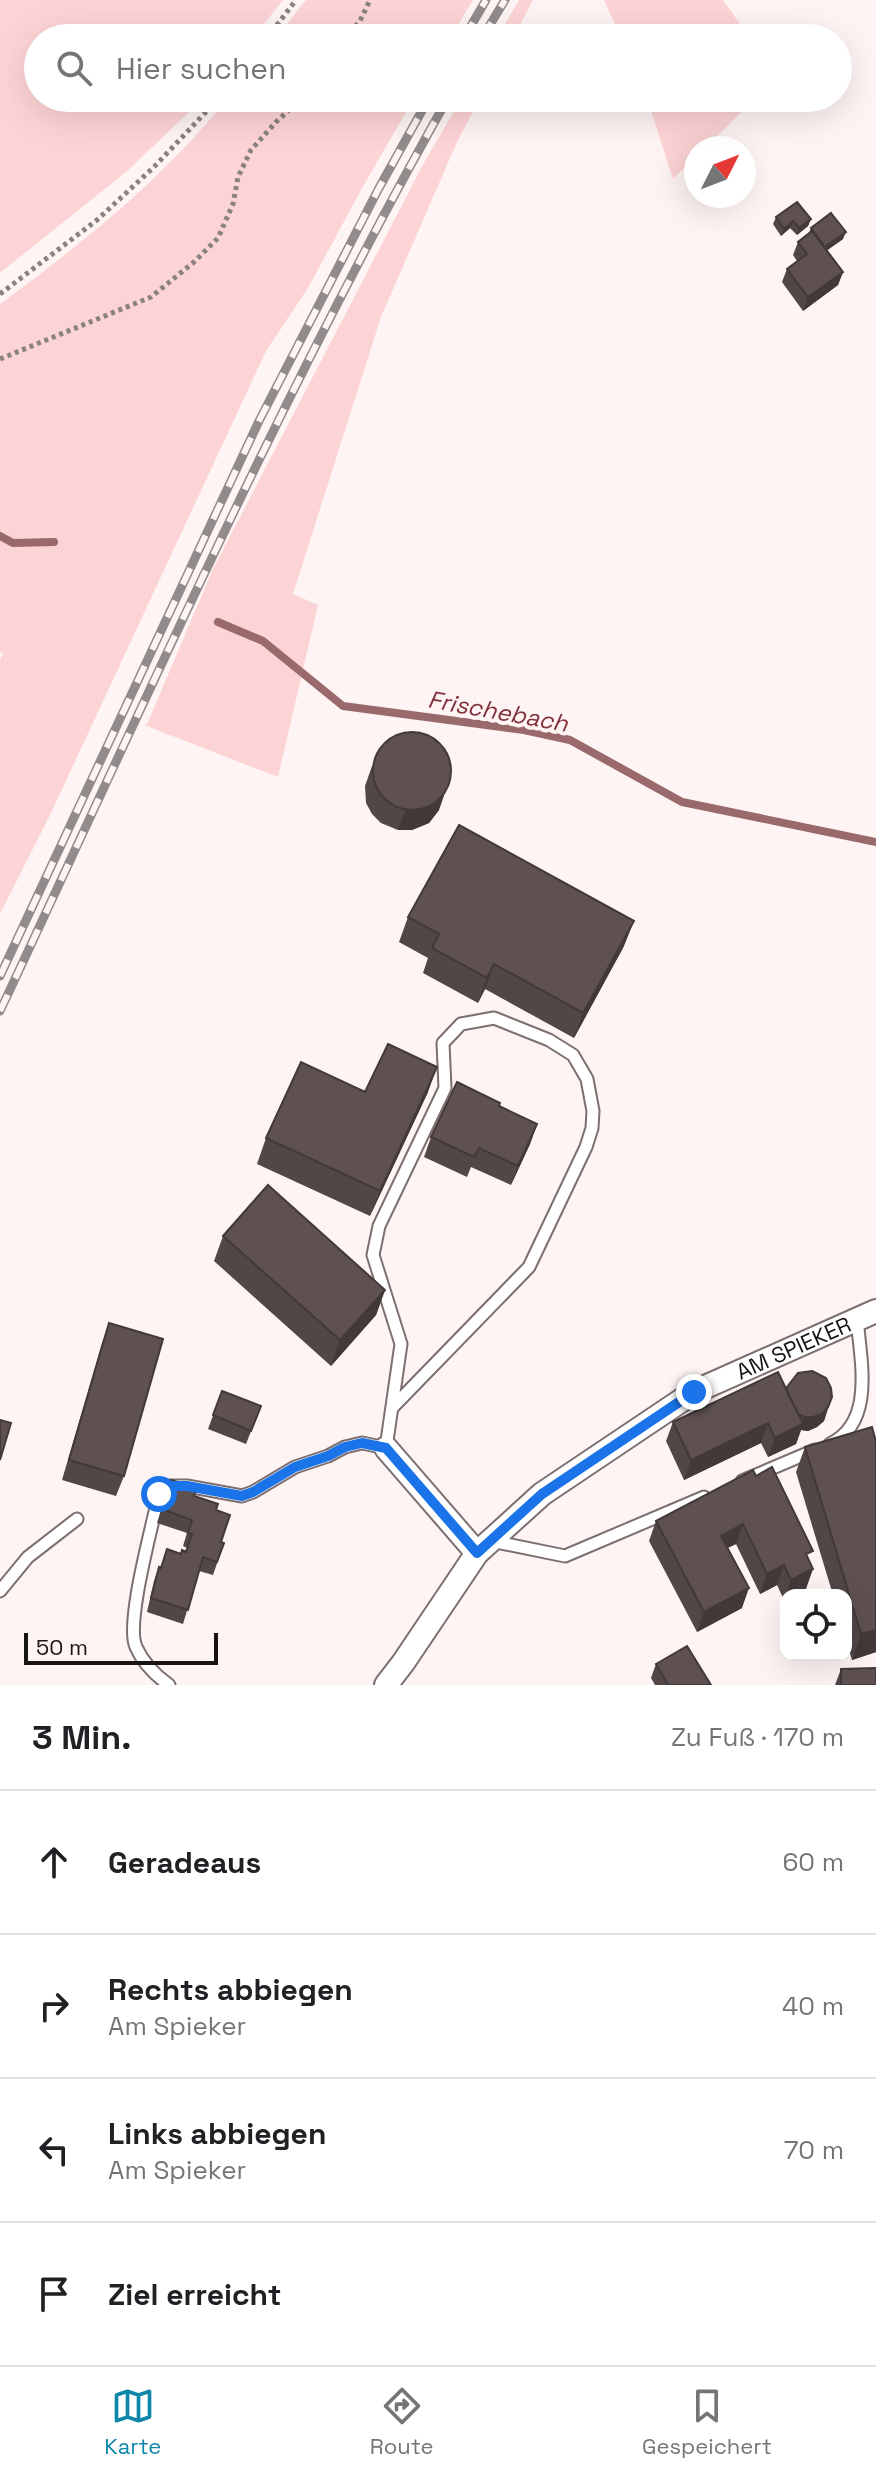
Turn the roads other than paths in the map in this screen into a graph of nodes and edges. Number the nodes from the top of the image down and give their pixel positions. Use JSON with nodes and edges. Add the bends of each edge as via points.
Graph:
{"nodes":[{"id":1,"x":867,"y":1315,"type":"edge"},
{"id":2,"x":392,"y":1408,"type":"junction"},
{"id":3,"x":386,"y":1448,"type":"junction"},
{"id":4,"x":736,"y":1484,"type":"edge"},
{"id":5,"x":722,"y":1490,"type":"edge"},
{"id":6,"x":77,"y":1519,"type":"dead end"},
{"id":7,"x":484,"y":1547,"type":"junction"},
{"id":8,"x":0,"y":1591,"type":"edge"},
{"id":9,"x":169,"y":1685,"type":"edge"},
{"id":10,"x":386,"y":1685,"type":"edge"}],
"edges":[{"from":1,"to":4,"type":"lane","via":[[863,1401],[849,1429],[836,1441]]},
{"from":1,"to":7,"type":"street","name":"AM SPIEKER","via":[[694,1392],[542,1494]]},
{"from":2,"to":2,"type":"lane","via":[[401,1344],[373,1255],[379,1226],[445,1088],[443,1043],[461,1024],[494,1018],[573,1055],[587,1079],[592,1128],[529,1267]]},
{"from":2,"to":3,"type":"lane"},
{"from":3,"to":7,"type":"street"},
{"from":3,"to":9,"type":"lane","via":[[362,1443],[345,1447],[242,1496],[187,1486],[168,1486],[159,1494],[132,1621],[135,1645],[145,1663]]},
{"from":5,"to":7,"type":"lane","via":[[565,1556]]},
{"from":6,"to":8,"type":"lane","via":[[28,1557]]},
{"from":7,"to":10,"type":"street","name":"AM SPIEKER"}]}
